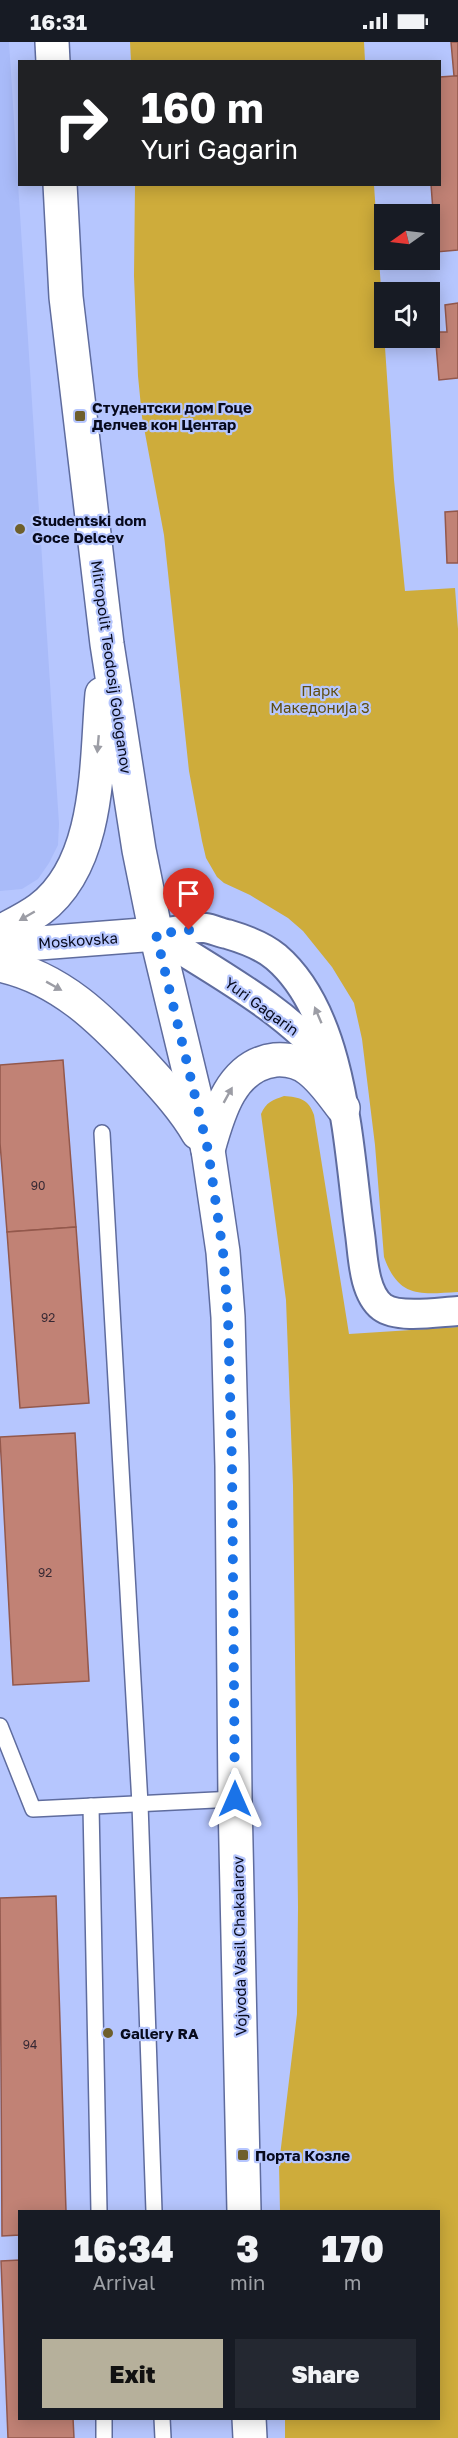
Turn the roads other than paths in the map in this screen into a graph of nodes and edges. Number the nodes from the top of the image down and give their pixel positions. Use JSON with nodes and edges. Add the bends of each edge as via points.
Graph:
{"nodes":[{"id":1,"x":52,"y":42,"type":"edge"},
{"id":2,"x":53,"y":60,"type":"edge"},
{"id":3,"x":60,"y":186,"type":"edge"},
{"id":4,"x":107,"y":644,"type":"junction"},
{"id":5,"x":0,"y":932,"type":"edge"},
{"id":6,"x":156,"y":934,"type":"junction"},
{"id":7,"x":0,"y":946,"type":"edge"},
{"id":8,"x":0,"y":965,"type":"edge"},
{"id":9,"x":335,"y":1071,"type":"junction"},
{"id":10,"x":343,"y":1108,"type":"junction"},
{"id":11,"x":102,"y":1133,"type":"dead end"},
{"id":12,"x":208,"y":1150,"type":"junction"},
{"id":13,"x":458,"y":1311,"type":"edge"},
{"id":14,"x":0,"y":1726,"type":"edge"},
{"id":15,"x":235,"y":1799,"type":"junction"},
{"id":16,"x":140,"y":1804,"type":"junction"},
{"id":17,"x":91,"y":1806,"type":"junction"},
{"id":18,"x":99,"y":2210,"type":"edge"},
{"id":19,"x":154,"y":2210,"type":"edge"},
{"id":20,"x":244,"y":2210,"type":"edge"},
{"id":21,"x":104,"y":2420,"type":"edge"},
{"id":22,"x":162,"y":2420,"type":"edge"},
{"id":23,"x":249,"y":2420,"type":"edge"},
{"id":24,"x":104,"y":2438,"type":"edge"},
{"id":25,"x":163,"y":2438,"type":"edge"},
{"id":26,"x":250,"y":2438,"type":"edge"}],
"edges":[{"from":1,"to":2,"type":"street"},
{"from":3,"to":4,"type":"street","name":"Mitropolit Teodosij Gologanov","via":[[66,297]]},
{"from":4,"to":5,"type":"street","one_way":true,"via":[[87,835],[74,869],[41,908]]},
{"from":4,"to":6,"type":"street","name":"Mitropolit Teodosij Gologanov"},
{"from":6,"to":7,"type":"street","name":"Moskovska"},
{"from":6,"to":9,"type":"street","name":"Yuri Gagarin","via":[[278,1015],[320,1051]]},
{"from":9,"to":6,"type":"street","name":"Yuri Gagarin","one_way":true,"via":[[317,1010],[300,982],[275,956],[246,940],[205,928]]},
{"from":6,"to":12,"type":"street","name":"Vojvoda Vasil Chakalarov"},
{"from":8,"to":12,"type":"street","one_way":true,"via":[[60,989],[94,1014],[157,1078]]},
{"from":9,"to":10,"type":"street","name":"Yuri Gagarin"},
{"from":12,"to":10,"type":"street","one_way":true,"via":[[231,1090],[252,1067],[266,1061],[282,1059],[309,1069]]},
{"from":10,"to":13,"type":"street","name":"Yuri Gagarin","via":[[364,1263],[373,1296],[380,1305],[397,1312]]},
{"from":11,"to":16,"type":"lane"},
{"from":12,"to":15,"type":"street","name":"Vojvoda Vasil Chakalarov","via":[[217,1198],[228,1317]]},
{"from":14,"to":17,"type":"lane","via":[[33,1809]]},
{"from":15,"to":16,"type":"lane"},
{"from":15,"to":20,"type":"street","name":"Vojvoda Vasil Chakalarov"},
{"from":16,"to":17,"type":"lane"},
{"from":16,"to":19,"type":"lane"},
{"from":17,"to":18,"type":"lane"},
{"from":21,"to":24,"type":"lane"},
{"from":22,"to":25,"type":"lane"},
{"from":23,"to":26,"type":"street"}]}
